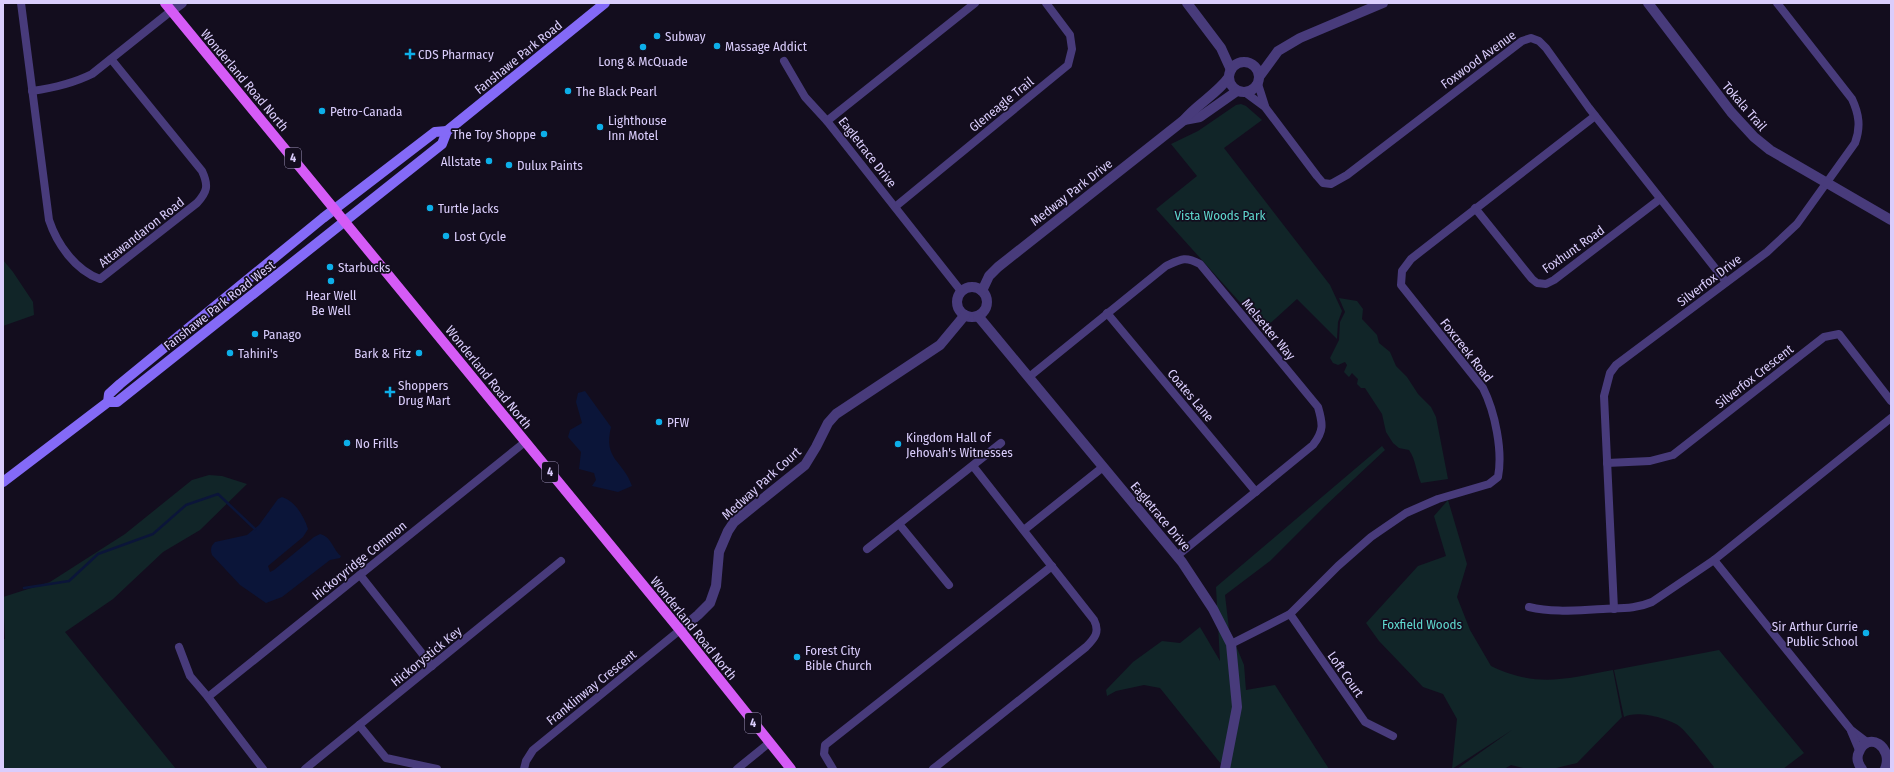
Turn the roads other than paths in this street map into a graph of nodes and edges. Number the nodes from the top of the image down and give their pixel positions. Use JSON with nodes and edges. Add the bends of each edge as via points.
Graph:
{"nodes":[{"id":1,"x":22,"y":3,"type":"edge"},
{"id":2,"x":165,"y":3,"type":"edge"},
{"id":3,"x":182,"y":3,"type":"edge"},
{"id":4,"x":605,"y":3,"type":"edge"},
{"id":5,"x":975,"y":3,"type":"edge"},
{"id":6,"x":1046,"y":3,"type":"edge"},
{"id":7,"x":1187,"y":3,"type":"edge"},
{"id":8,"x":1383,"y":3,"type":"edge"},
{"id":9,"x":1648,"y":3,"type":"edge"},
{"id":10,"x":1778,"y":3,"type":"edge"},
{"id":11,"x":171,"y":11,"type":"junction"},
{"id":12,"x":1221,"y":48,"type":"junction"},
{"id":13,"x":1272,"y":57,"type":"junction"},
{"id":14,"x":111,"y":59,"type":"junction"},
{"id":15,"x":784,"y":61,"type":"dead end"},
{"id":16,"x":1246,"y":62,"type":"junction"},
{"id":17,"x":1230,"y":74,"type":"junction"},
{"id":18,"x":1259,"y":80,"type":"junction"},
{"id":19,"x":32,"y":91,"type":"junction"},
{"id":20,"x":1242,"y":92,"type":"junction"},
{"id":21,"x":1265,"y":107,"type":"junction"},
{"id":22,"x":1595,"y":116,"type":"junction"},
{"id":23,"x":1184,"y":120,"type":"junction"},
{"id":24,"x":827,"y":122,"type":"junction"},
{"id":25,"x":447,"y":131,"type":"junction"},
{"id":26,"x":1826,"y":182,"type":"junction"},
{"id":27,"x":1660,"y":199,"type":"junction"},
{"id":28,"x":895,"y":207,"type":"junction"},
{"id":29,"x":1475,"y":208,"type":"junction"},
{"id":30,"x":334,"y":209,"type":"junction"},
{"id":31,"x":1891,"y":220,"type":"edge"},
{"id":32,"x":345,"y":222,"type":"junction"},
{"id":33,"x":1726,"y":282,"type":"junction"},
{"id":34,"x":961,"y":291,"type":"junction"},
{"id":35,"x":982,"y":291,"type":"junction"},
{"id":36,"x":1107,"y":313,"type":"junction"},
{"id":37,"x":965,"y":315,"type":"junction"},
{"id":38,"x":978,"y":316,"type":"junction"},
{"id":39,"x":1029,"y":377,"type":"junction"},
{"id":40,"x":1891,"y":401,"type":"edge"},
{"id":41,"x":108,"y":402,"type":"junction"},
{"id":42,"x":1891,"y":418,"type":"edge"},
{"id":43,"x":525,"y":442,"type":"junction"},
{"id":44,"x":1000,"y":443,"type":"dead end"},
{"id":45,"x":1607,"y":463,"type":"junction"},
{"id":46,"x":973,"y":466,"type":"junction"},
{"id":47,"x":1103,"y":467,"type":"junction"},
{"id":48,"x":3,"y":482,"type":"edge"},
{"id":49,"x":1256,"y":492,"type":"junction"},
{"id":50,"x":899,"y":524,"type":"junction"},
{"id":51,"x":1024,"y":530,"type":"junction"},
{"id":52,"x":867,"y":549,"type":"dead end"},
{"id":53,"x":1177,"y":556,"type":"junction"},
{"id":54,"x":1714,"y":560,"type":"junction"},
{"id":55,"x":561,"y":561,"type":"dead end"},
{"id":56,"x":1052,"y":566,"type":"junction"},
{"id":57,"x":360,"y":574,"type":"junction"},
{"id":58,"x":949,"y":585,"type":"dead end"},
{"id":59,"x":1529,"y":607,"type":"dead end"},
{"id":60,"x":1614,"y":609,"type":"junction"},
{"id":61,"x":1290,"y":614,"type":"junction"},
{"id":62,"x":680,"y":630,"type":"junction"},
{"id":63,"x":1231,"y":644,"type":"junction"},
{"id":64,"x":179,"y":647,"type":"dead end"},
{"id":65,"x":432,"y":666,"type":"junction"},
{"id":66,"x":208,"y":697,"type":"junction"},
{"id":67,"x":359,"y":725,"type":"junction"},
{"id":68,"x":1851,"y":730,"type":"junction"},
{"id":69,"x":1392,"y":736,"type":"dead end"},
{"id":70,"x":1890,"y":740,"type":"dead end"},
{"id":71,"x":1879,"y":742,"type":"junction"},
{"id":72,"x":769,"y":743,"type":"junction"},
{"id":73,"x":1868,"y":743,"type":"junction"},
{"id":74,"x":1858,"y":754,"type":"junction"},
{"id":75,"x":1889,"y":762,"type":"edge"},
{"id":76,"x":263,"y":769,"type":"edge"},
{"id":77,"x":305,"y":769,"type":"edge"},
{"id":78,"x":437,"y":769,"type":"edge"},
{"id":79,"x":524,"y":769,"type":"edge"},
{"id":80,"x":737,"y":769,"type":"edge"},
{"id":81,"x":791,"y":769,"type":"edge"},
{"id":82,"x":833,"y":769,"type":"edge"},
{"id":83,"x":933,"y":769,"type":"edge"},
{"id":84,"x":1225,"y":769,"type":"edge"},
{"id":85,"x":1850,"y":769,"type":"edge"},
{"id":86,"x":1862,"y":769,"type":"edge"}],
"edges":[{"from":1,"to":19,"type":"street","name":"Attawandaron Road"},
{"from":2,"to":11,"type":"main road","name":"Wonderland Road North","number":"4"},
{"from":3,"to":11,"type":"street"},
{"from":4,"to":25,"type":"main road","name":"Fanshawe Park Road"},
{"from":5,"to":24,"type":"street","name":"Eagletrace Drive"},
{"from":6,"to":28,"type":"street","name":"Gleneagle Trail","via":[[1070,35],[1072,49],[1068,65]]},
{"from":7,"to":12,"type":"street"},
{"from":8,"to":13,"type":"street","via":[[1300,38]]},
{"from":9,"to":26,"type":"street","name":"Tokala Trail","via":[[1731,112],[1754,137],[1770,150]]},
{"from":10,"to":26,"type":"street","name":"Silverfox Drive","via":[[1852,100],[1859,118],[1855,143]]},
{"from":11,"to":14,"type":"street"},
{"from":11,"to":30,"type":"main road","name":"Wonderland Road North","number":"4"},
{"from":12,"to":16,"type":"street"},
{"from":12,"to":17,"type":"street"},
{"from":13,"to":16,"type":"street"},
{"from":13,"to":18,"type":"street"},
{"from":14,"to":19,"type":"street","via":[[78,81]]},
{"from":14,"to":19,"type":"street","name":"Attawandaron Road","via":[[202,171],[207,188],[197,203],[100,279],[82,271],[54,235],[48,220]]},
{"from":15,"to":24,"type":"street","via":[[805,97]]},
{"from":16,"to":17,"type":"street","via":[[1238,63]]},
{"from":16,"to":18,"type":"street","via":[[1256,68]]},
{"from":17,"to":20,"type":"street","via":[[1231,86]]},
{"from":17,"to":23,"type":"street","name":"Medway Park Drive","via":[[1222,86],[1193,108]]},
{"from":18,"to":20,"type":"street","via":[[1251,91]]},
{"from":18,"to":21,"type":"street","name":"Foxwood Avenue"},
{"from":20,"to":21,"type":"street","name":"Foxwood Avenue"},
{"from":20,"to":23,"type":"street","name":"Medway Park Drive","via":[[1200,117]]},
{"from":21,"to":22,"type":"street","name":"Foxwood Avenue","via":[[1317,176],[1323,183],[1331,184],[1348,175],[1522,41],[1531,38],[1546,48]]},
{"from":22,"to":27,"type":"street","name":"Foxwood Avenue"},
{"from":22,"to":29,"type":"street","name":"Foxcreek Road"},
{"from":23,"to":35,"type":"street","name":"Medway Park Drive","via":[[998,267],[989,276]]},
{"from":24,"to":28,"type":"street","name":"Eagletrace Drive"},
{"from":25,"to":30,"type":"main road","name":"Fanshawe Park Road","via":[[435,132]]},
{"from":25,"to":32,"type":"main road","name":"Fanshawe Park Road","via":[[442,144]]},
{"from":26,"to":31,"type":"street","name":"Tokala Trail"},
{"from":26,"to":33,"type":"street","name":"Silverfox Drive","via":[[1798,224],[1767,252]]},
{"from":27,"to":29,"type":"street","name":"Foxhunt Road","via":[[1546,284],[1537,283],[1532,279]]},
{"from":27,"to":33,"type":"street","name":"Foxwood Avenue"},
{"from":28,"to":34,"type":"street","name":"Eagletrace Drive"},
{"from":29,"to":61,"type":"street","name":"Foxcreek Road","via":[[1411,259],[1402,271],[1401,285],[1483,388],[1493,415],[1500,463],[1498,476],[1489,484],[1431,502],[1406,513],[1338,566]]},
{"from":30,"to":32,"type":"main road","name":"Wonderland Road North","number":"4"},
{"from":30,"to":41,"type":"main road","name":"Fanshawe Park Road West","via":[[120,384],[109,394]]},
{"from":32,"to":41,"type":"main road","name":"Fanshawe Park Road West","via":[[117,402]]},
{"from":32,"to":43,"type":"main road","name":"Wonderland Road North","number":"4"},
{"from":33,"to":45,"type":"street","name":"Silverfox Drive","via":[[1616,365],[1610,373],[1604,396]]},
{"from":34,"to":35,"type":"street","via":[[972,287]]},
{"from":34,"to":37,"type":"street","via":[[957,302],[958,308]]},
{"from":35,"to":38,"type":"street","via":[[986,296],[986,308]]},
{"from":36,"to":39,"type":"street","name":"Melsetter Way"},
{"from":36,"to":49,"type":"street","name":"Coates Lane"},
{"from":36,"to":49,"type":"street","name":"Melsetter Way","via":[[1177,261],[1189,259],[1200,264],[1205,270],[1318,407],[1322,418],[1321,434],[1313,445]]},
{"from":37,"to":38,"type":"street"},
{"from":37,"to":62,"type":"street","name":"Medway Park Court","via":[[940,345],[836,414],[828,422],[805,465],[734,522],[719,552],[716,586],[710,603]]},
{"from":38,"to":39,"type":"street","name":"Eagletrace Drive"},
{"from":39,"to":47,"type":"street","name":"Eagletrace Drive"},
{"from":40,"to":45,"type":"street","name":"Silverfox Crescent","via":[[1838,334],[1824,337],[1673,454],[1650,461]]},
{"from":41,"to":48,"type":"main road","name":"Fanshawe Park Road West"},
{"from":42,"to":54,"type":"street"},
{"from":43,"to":57,"type":"street","name":"Hickoryridge Common"},
{"from":43,"to":62,"type":"main road","name":"Wonderland Road North","number":"4"},
{"from":44,"to":46,"type":"street"},
{"from":45,"to":60,"type":"street","name":"Silverfox Drive"},
{"from":46,"to":50,"type":"street"},
{"from":46,"to":51,"type":"street"},
{"from":47,"to":51,"type":"street"},
{"from":47,"to":53,"type":"street","name":"Eagletrace Drive"},
{"from":49,"to":53,"type":"street","name":"Melsetter Way"},
{"from":50,"to":52,"type":"street"},
{"from":50,"to":58,"type":"street"},
{"from":51,"to":56,"type":"street"},
{"from":53,"to":63,"type":"street","name":"Eagletrace Drive","via":[[1213,609]]},
{"from":54,"to":60,"type":"street","via":[[1652,602],[1643,606]]},
{"from":54,"to":68,"type":"street"},
{"from":55,"to":65,"type":"street","name":"Hickorystick Key"},
{"from":56,"to":82,"type":"street","via":[[825,745],[824,754]]},
{"from":56,"to":83,"type":"street","via":[[1094,620],[1097,626],[1096,636],[1086,647]]},
{"from":57,"to":65,"type":"street"},
{"from":57,"to":66,"type":"street","name":"Hickoryridge Common"},
{"from":59,"to":60,"type":"street","via":[[1561,611]]},
{"from":61,"to":63,"type":"street","name":"Foxcreek Road"},
{"from":61,"to":69,"type":"street","name":"Loft Court","via":[[1365,722]]},
{"from":62,"to":72,"type":"main road","name":"Wonderland Road North","number":"4"},
{"from":62,"to":79,"type":"street","name":"Franklinway Crescent","via":[[532,750]]},
{"from":63,"to":84,"type":"street","name":"Eagletrace Drive","via":[[1237,707]]},
{"from":64,"to":66,"type":"street","via":[[187,672]]},
{"from":65,"to":67,"type":"street","name":"Hickorystick Key"},
{"from":66,"to":76,"type":"street"},
{"from":67,"to":77,"type":"street","name":"Hickorystick Key"},
{"from":67,"to":78,"type":"street","via":[[386,758]]},
{"from":68,"to":73,"type":"street"},
{"from":68,"to":74,"type":"street"},
{"from":70,"to":71,"type":"street"},
{"from":71,"to":73,"type":"street"},
{"from":71,"to":75,"type":"street","via":[[1886,747]]},
{"from":72,"to":80,"type":"street"},
{"from":72,"to":81,"type":"main road","name":"Wonderland Road North","number":"4"},
{"from":73,"to":74,"type":"street"},
{"from":74,"to":85,"type":"street"},
{"from":74,"to":86,"type":"street"}]}
